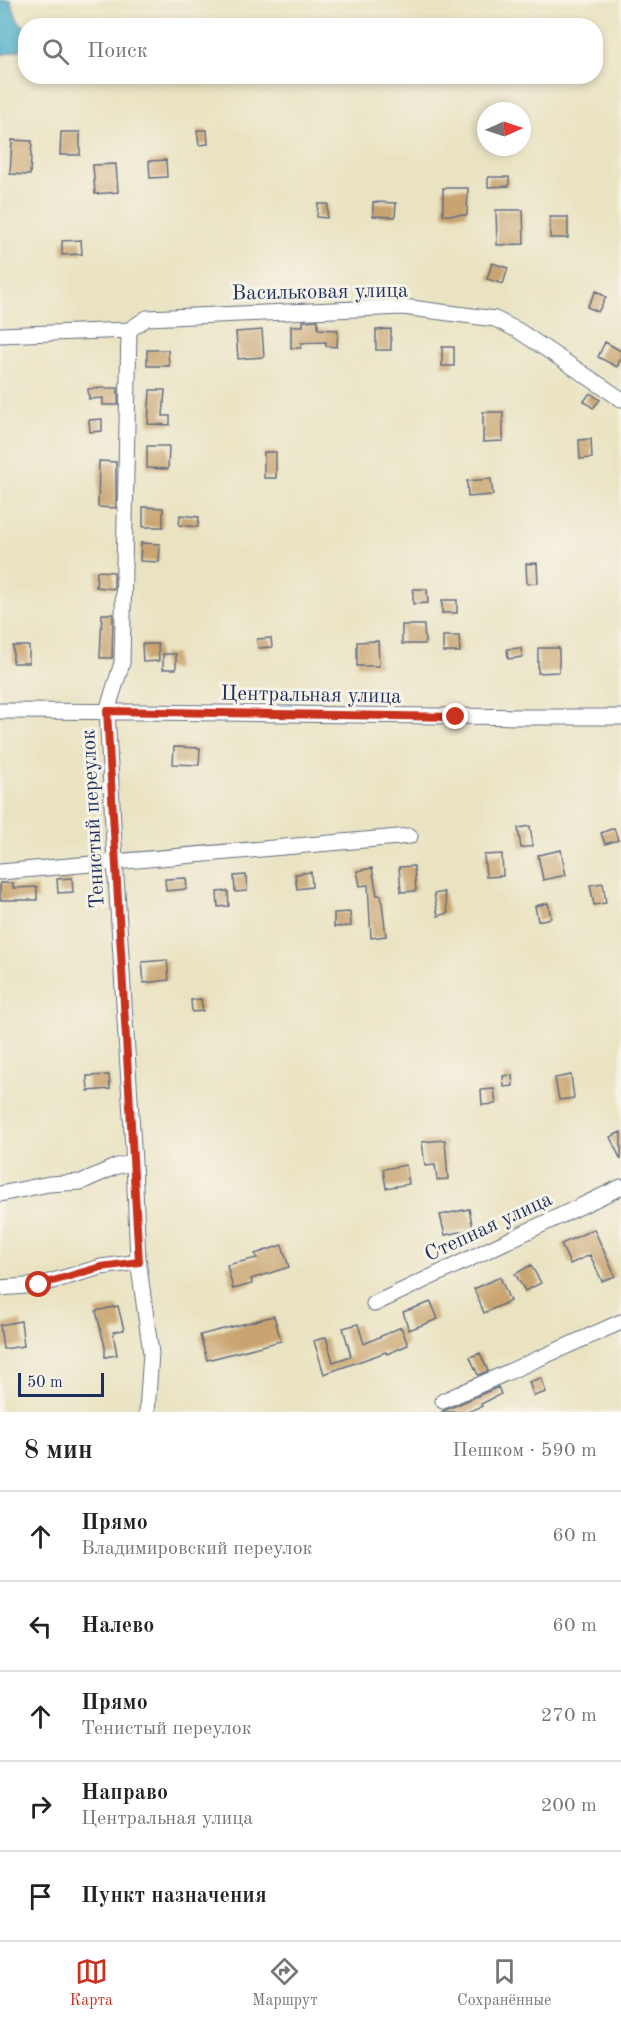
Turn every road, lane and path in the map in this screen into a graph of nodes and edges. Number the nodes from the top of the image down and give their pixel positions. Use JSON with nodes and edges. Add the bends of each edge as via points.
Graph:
{"nodes":[{"id":1,"x":129,"y":330,"type":"junction"},
{"id":2,"x":0,"y":335,"type":"edge"},
{"id":3,"x":621,"y":399,"type":"edge"},
{"id":4,"x":0,"y":711,"type":"edge"},
{"id":5,"x":107,"y":711,"type":"junction"},
{"id":6,"x":621,"y":717,"type":"edge"},
{"id":7,"x":411,"y":836,"type":"dead end"},
{"id":8,"x":115,"y":861,"type":"junction"},
{"id":9,"x":0,"y":872,"type":"edge"},
{"id":10,"x":135,"y":1163,"type":"junction"},
{"id":11,"x":621,"y":1187,"type":"edge"},
{"id":12,"x":0,"y":1194,"type":"edge"},
{"id":13,"x":139,"y":1262,"type":"junction"},
{"id":14,"x":0,"y":1288,"type":"edge"},
{"id":15,"x":374,"y":1304,"type":"dead end"},
{"id":16,"x":621,"y":1322,"type":"edge"},
{"id":17,"x":443,"y":1401,"type":"dead end"},
{"id":18,"x":147,"y":1412,"type":"edge"}],
"edges":[{"from":1,"to":2,"type":"street","name":"Васильковая улица"},
{"from":1,"to":3,"type":"street","name":"Васильковая улица","via":[[147,318],[184,315],[403,307],[466,315],[495,320],[519,331]]},
{"from":1,"to":5,"type":"street","name":"Тенистый переулок","via":[[122,663]]},
{"from":4,"to":5,"type":"street","name":"Центральная улица"},
{"from":5,"to":6,"type":"street","name":"Центральная улица"},
{"from":5,"to":8,"type":"street","name":"Тенистый переулок"},
{"from":7,"to":8,"type":"street"},
{"from":8,"to":9,"type":"street"},
{"from":8,"to":10,"type":"street","name":"Тенистый переулок"},
{"from":10,"to":12,"type":"street","via":[[81,1182]]},
{"from":10,"to":13,"type":"street","name":"Тенистый переулок"},
{"from":11,"to":15,"type":"street","name":"Степная улица"},
{"from":13,"to":14,"type":"street","via":[[101,1267],[39,1285]]},
{"from":13,"to":18,"type":"street","name":"Тенистый переулок","via":[[151,1353]]},
{"from":16,"to":17,"type":"street"}]}
